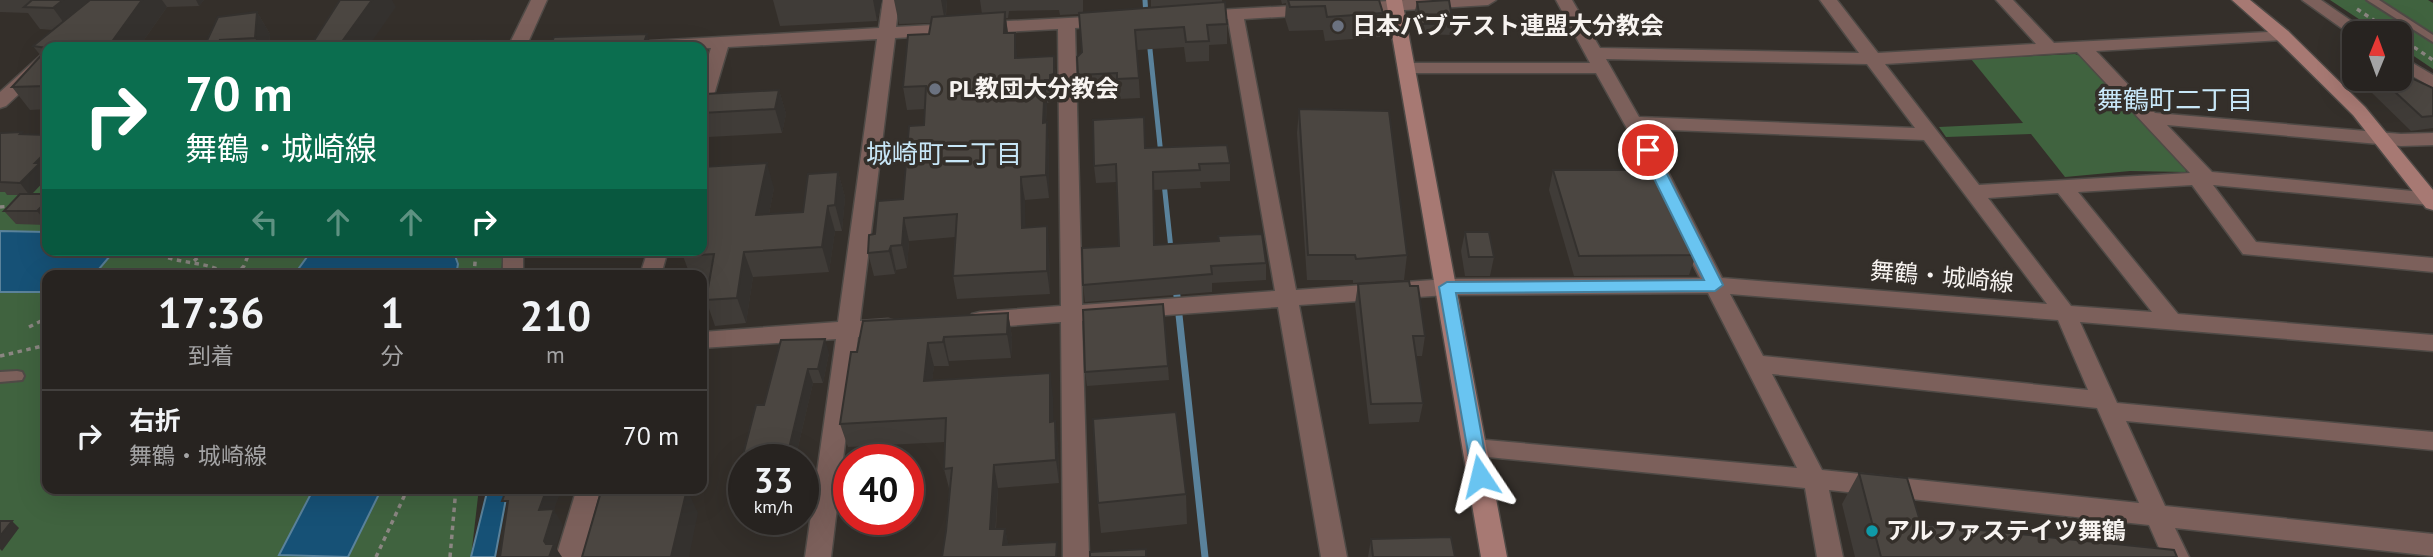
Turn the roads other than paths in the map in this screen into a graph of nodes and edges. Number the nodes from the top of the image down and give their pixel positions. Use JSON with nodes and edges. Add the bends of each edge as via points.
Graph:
{"nodes":[{"id":1,"x":539,"y":0,"type":"edge"},
{"id":2,"x":891,"y":0,"type":"edge"},
{"id":3,"x":1488,"y":0,"type":"edge"},
{"id":4,"x":1564,"y":0,"type":"edge"},
{"id":5,"x":1828,"y":0,"type":"edge"},
{"id":6,"x":2004,"y":0,"type":"edge"},
{"id":7,"x":2240,"y":0,"type":"edge"},
{"id":8,"x":2311,"y":0,"type":"edge"},
{"id":9,"x":2372,"y":0,"type":"edge"},
{"id":10,"x":1394,"y":3,"type":"edge"},
{"id":11,"x":1235,"y":14,"type":"junction"},
{"id":12,"x":1181,"y":17,"type":"edge"},
{"id":13,"x":1125,"y":20,"type":"edge"},
{"id":14,"x":2342,"y":21,"type":"edge"},
{"id":15,"x":1066,"y":24,"type":"junction"},
{"id":16,"x":887,"y":33,"type":"junction"},
{"id":17,"x":2282,"y":35,"type":"junction"},
{"id":18,"x":2433,"y":39,"type":"edge"},
{"id":19,"x":519,"y":42,"type":"edge"},
{"id":20,"x":720,"y":43,"type":"junction"},
{"id":21,"x":707,"y":44,"type":"edge"},
{"id":22,"x":2082,"y":47,"type":"junction"},
{"id":23,"x":2050,"y":49,"type":"junction"},
{"id":24,"x":1873,"y":59,"type":"junction"},
{"id":25,"x":1597,"y":60,"type":"junction"},
{"id":26,"x":42,"y":64,"type":"edge"},
{"id":27,"x":1407,"y":68,"type":"junction"},
{"id":28,"x":2412,"y":69,"type":"edge"},
{"id":29,"x":42,"y":79,"type":"edge"},
{"id":30,"x":22,"y":81,"type":"junction"},
{"id":31,"x":0,"y":82,"type":"edge"},
{"id":32,"x":2433,"y":83,"type":"edge"},
{"id":33,"x":707,"y":88,"type":"edge"},
{"id":34,"x":0,"y":102,"type":"edge"},
{"id":35,"x":2150,"y":118,"type":"junction"},
{"id":36,"x":1632,"y":122,"type":"junction"},
{"id":37,"x":1930,"y":134,"type":"junction"},
{"id":38,"x":2382,"y":138,"type":"junction"},
{"id":39,"x":2433,"y":139,"type":"edge"},
{"id":40,"x":2201,"y":178,"type":"junction"},
{"id":41,"x":2063,"y":187,"type":"junction"},
{"id":42,"x":1973,"y":192,"type":"junction"},
{"id":43,"x":2431,"y":201,"type":"edge"},
{"id":44,"x":2433,"y":265,"type":"edge"},
{"id":45,"x":1715,"y":285,"type":"junction"},
{"id":46,"x":1447,"y":287,"type":"junction"},
{"id":47,"x":1286,"y":299,"type":"junction"},
{"id":48,"x":2066,"y":313,"type":"junction"},
{"id":49,"x":1073,"y":314,"type":"junction"},
{"id":50,"x":2172,"y":321,"type":"junction"},
{"id":51,"x":954,"y":322,"type":"edge"},
{"id":52,"x":914,"y":325,"type":"edge"},
{"id":53,"x":847,"y":330,"type":"junction"},
{"id":54,"x":707,"y":340,"type":"edge"},
{"id":55,"x":2433,"y":343,"type":"edge"},
{"id":56,"x":1756,"y":364,"type":"junction"},
{"id":57,"x":17,"y":376,"type":"dead end"},
{"id":58,"x":0,"y":377,"type":"edge"},
{"id":59,"x":2107,"y":406,"type":"junction"},
{"id":60,"x":2433,"y":441,"type":"edge"},
{"id":61,"x":1475,"y":448,"type":"junction"},
{"id":62,"x":1815,"y":479,"type":"junction"},
{"id":63,"x":587,"y":494,"type":"edge"},
{"id":64,"x":2157,"y":515,"type":"junction"},
{"id":65,"x":2433,"y":545,"type":"edge"},
{"id":66,"x":569,"y":557,"type":"edge"},
{"id":67,"x":818,"y":557,"type":"edge"},
{"id":68,"x":1076,"y":557,"type":"edge"},
{"id":69,"x":1334,"y":557,"type":"edge"},
{"id":70,"x":1494,"y":557,"type":"edge"},
{"id":71,"x":1830,"y":557,"type":"edge"},
{"id":72,"x":2176,"y":557,"type":"edge"}],
"edges":[{"from":1,"to":19,"type":"street"},
{"from":2,"to":16,"type":"street"},
{"from":3,"to":10,"type":"street"},
{"from":4,"to":25,"type":"street"},
{"from":5,"to":24,"type":"street"},
{"from":6,"to":23,"type":"street"},
{"from":7,"to":17,"type":"street"},
{"from":8,"to":14,"type":"street"},
{"from":9,"to":18,"type":"lane"},
{"from":10,"to":11,"type":"street"},
{"from":10,"to":27,"type":"street"},
{"from":11,"to":12,"type":"street"},
{"from":11,"to":47,"type":"street"},
{"from":13,"to":15,"type":"street"},
{"from":15,"to":16,"type":"street"},
{"from":15,"to":49,"type":"street"},
{"from":16,"to":20,"type":"street"},
{"from":16,"to":53,"type":"street"},
{"from":17,"to":22,"type":"street"},
{"from":17,"to":38,"type":"street"},
{"from":20,"to":21,"type":"street"},
{"from":20,"to":33,"type":"street"},
{"from":22,"to":23,"type":"street"},
{"from":22,"to":35,"type":"street"},
{"from":23,"to":24,"type":"street"},
{"from":24,"to":25,"type":"street"},
{"from":24,"to":37,"type":"street"},
{"from":25,"to":27,"type":"street"},
{"from":25,"to":36,"type":"street"},
{"from":26,"to":30,"type":"street"},
{"from":27,"to":46,"type":"street"},
{"from":28,"to":32,"type":"street"},
{"from":29,"to":30,"type":"street"},
{"from":30,"to":31,"type":"street"},
{"from":30,"to":34,"type":"street"},
{"from":35,"to":38,"type":"street"},
{"from":35,"to":40,"type":"street"},
{"from":36,"to":37,"type":"street"},
{"from":36,"to":45,"type":"street"},
{"from":37,"to":42,"type":"street"},
{"from":38,"to":39,"type":"street"},
{"from":38,"to":43,"type":"street"},
{"from":40,"to":41,"type":"street"},
{"from":40,"to":43,"type":"street"},
{"from":40,"to":44,"type":"street","via":[[2250,248]]},
{"from":41,"to":42,"type":"street"},
{"from":41,"to":50,"type":"street"},
{"from":42,"to":48,"type":"street"},
{"from":45,"to":46,"type":"street","name":"舞鶴・城崎線"},
{"from":45,"to":48,"type":"street","name":"舞鶴・城崎線"},
{"from":45,"to":56,"type":"street"},
{"from":46,"to":47,"type":"street","name":"舞鶴・城崎線"},
{"from":46,"to":61,"type":"street"},
{"from":47,"to":49,"type":"street","name":"舞鶴・城崎線"},
{"from":47,"to":69,"type":"street"},
{"from":48,"to":50,"type":"street","name":"舞鶴・城崎線"},
{"from":48,"to":59,"type":"street"},
{"from":49,"to":51,"type":"street"},
{"from":49,"to":68,"type":"street"},
{"from":50,"to":55,"type":"street","name":"舞鶴・城崎線"},
{"from":52,"to":53,"type":"street"},
{"from":53,"to":54,"type":"street"},
{"from":53,"to":67,"type":"street"},
{"from":56,"to":59,"type":"street"},
{"from":56,"to":62,"type":"street"},
{"from":57,"to":58,"type":"lane"},
{"from":59,"to":60,"type":"street"},
{"from":59,"to":64,"type":"street"},
{"from":61,"to":62,"type":"street"},
{"from":61,"to":70,"type":"street"},
{"from":62,"to":64,"type":"street"},
{"from":62,"to":71,"type":"street"},
{"from":63,"to":66,"type":"street"},
{"from":64,"to":65,"type":"street"},
{"from":64,"to":72,"type":"street"}]}
